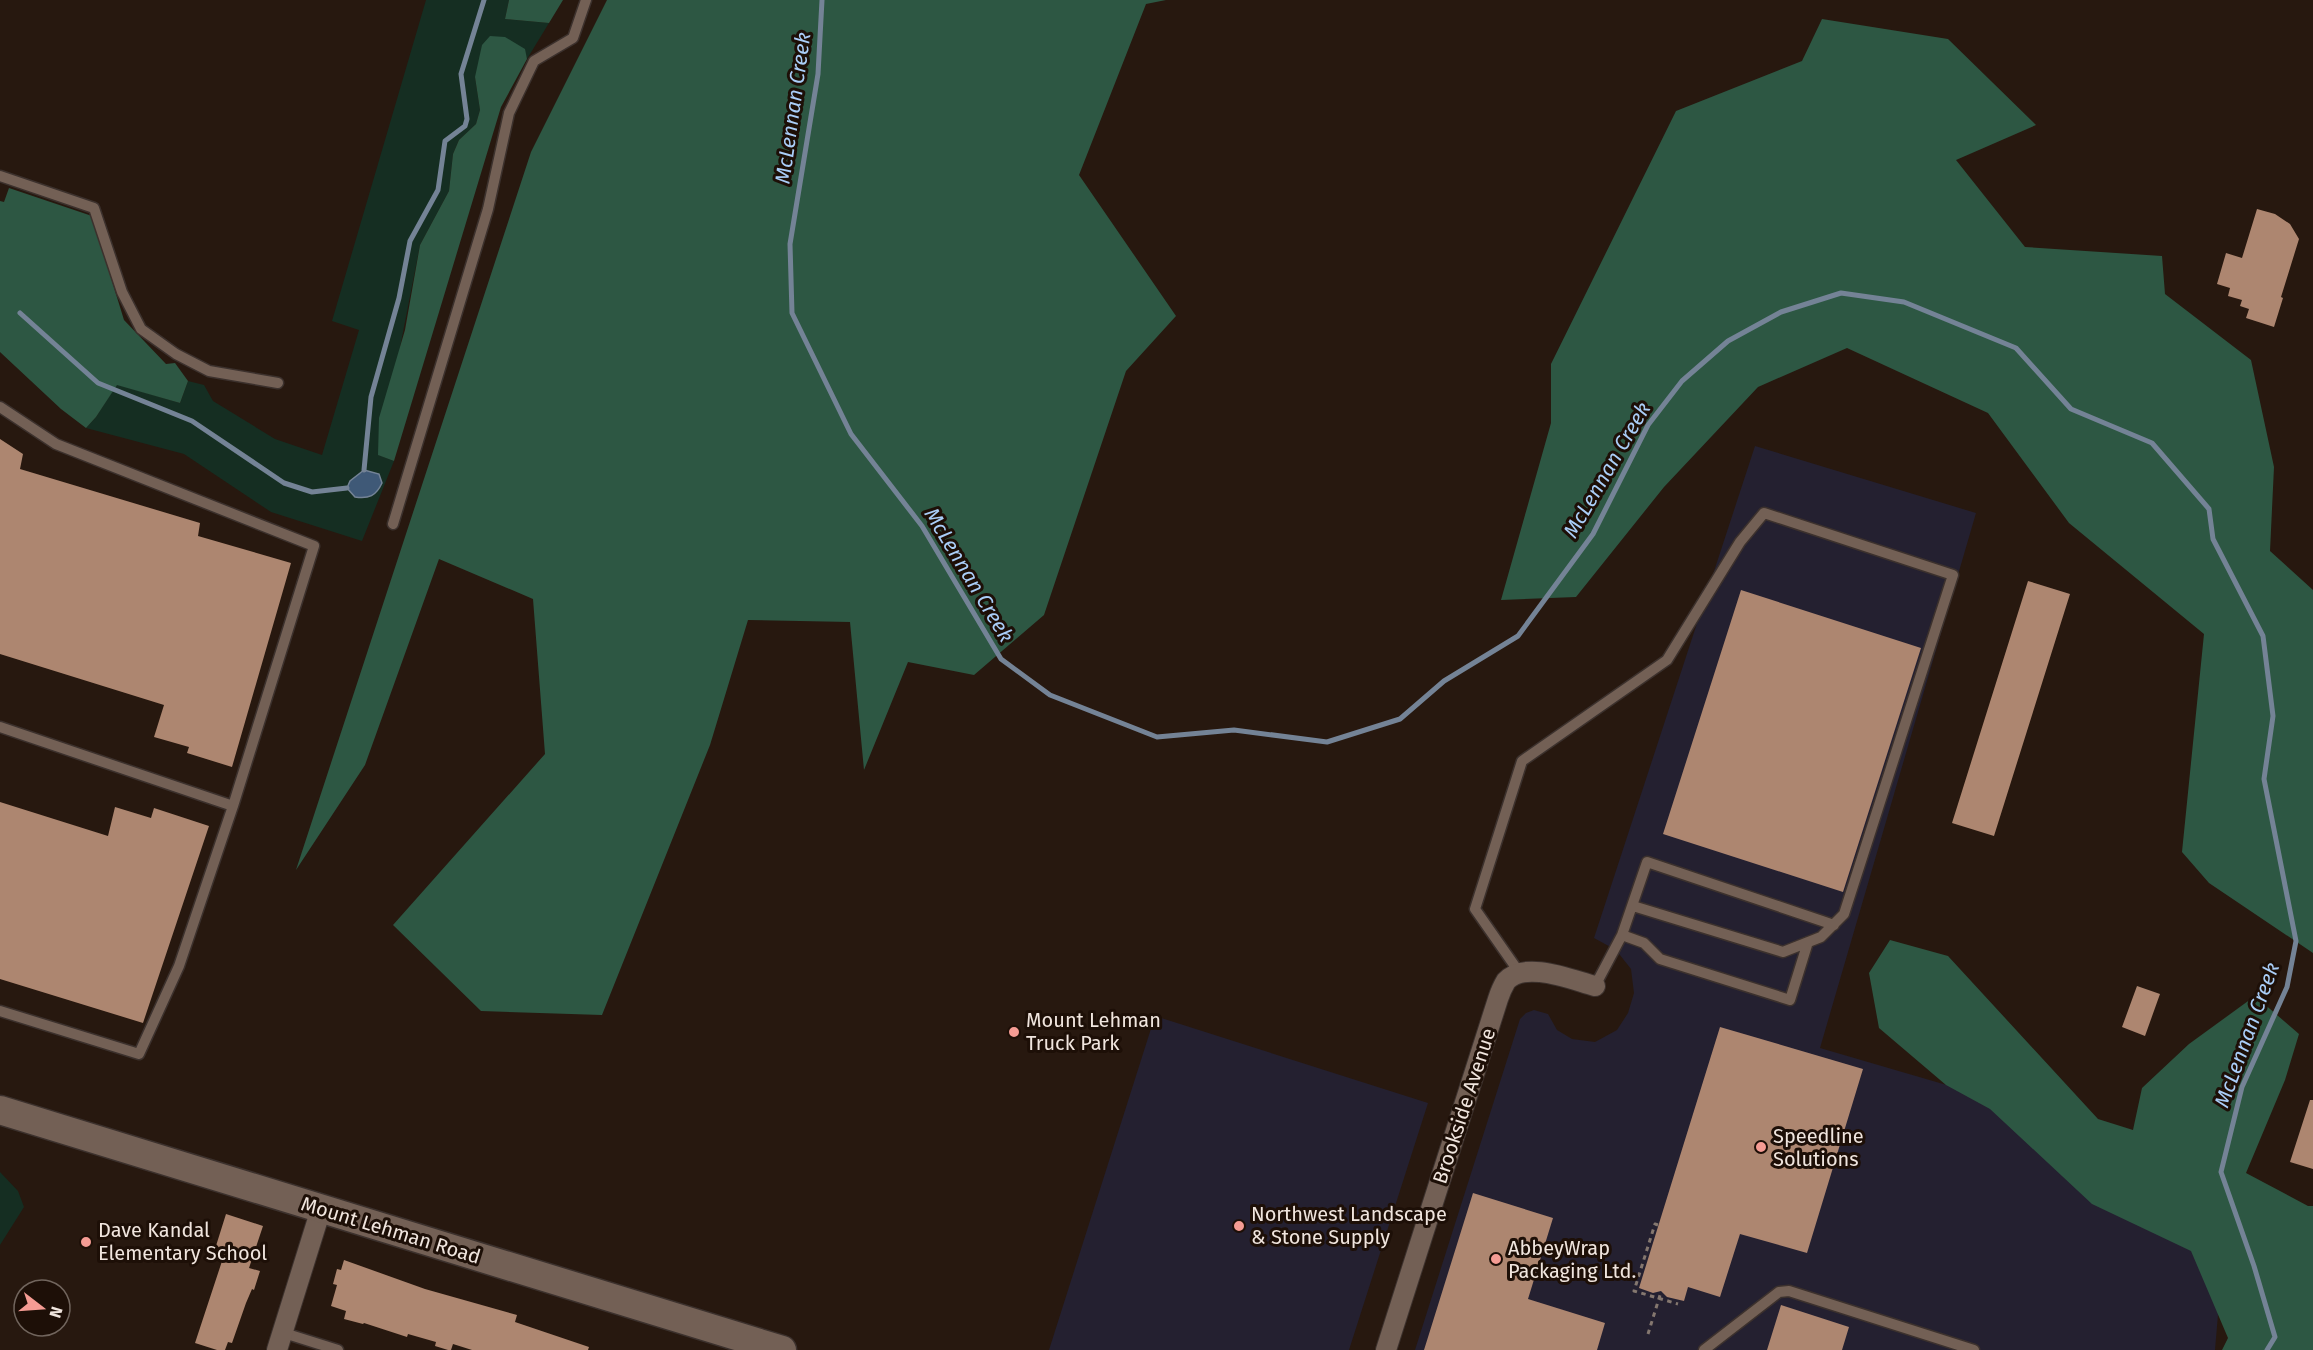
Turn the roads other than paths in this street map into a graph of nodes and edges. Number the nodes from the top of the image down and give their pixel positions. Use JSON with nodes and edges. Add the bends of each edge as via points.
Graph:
{"nodes":[{"id":1,"x":586,"y":0,"type":"edge"},
{"id":2,"x":0,"y":176,"type":"edge"},
{"id":3,"x":278,"y":383,"type":"dead end"},
{"id":4,"x":0,"y":407,"type":"edge"},
{"id":5,"x":393,"y":524,"type":"dead end"},
{"id":6,"x":0,"y":727,"type":"edge"},
{"id":7,"x":233,"y":806,"type":"junction"},
{"id":8,"x":1633,"y":906,"type":"junction"},
{"id":9,"x":1834,"y":925,"type":"junction"},
{"id":10,"x":1622,"y":935,"type":"junction"},
{"id":11,"x":1808,"y":942,"type":"junction"},
{"id":12,"x":1519,"y":972,"type":"junction"},
{"id":13,"x":1595,"y":986,"type":"joint"},
{"id":14,"x":0,"y":1011,"type":"edge"},
{"id":15,"x":0,"y":1110,"type":"edge"},
{"id":16,"x":321,"y":1209,"type":"junction"},
{"id":17,"x":280,"y":1342,"type":"edge"},
{"id":18,"x":338,"y":1350,"type":"edge"},
{"id":19,"x":782,"y":1350,"type":"edge"},
{"id":20,"x":1386,"y":1350,"type":"edge"},
{"id":21,"x":1704,"y":1350,"type":"edge"},
{"id":22,"x":1974,"y":1350,"type":"edge"}],
"edges":[{"from":1,"to":5,"type":"lane","via":[[573,38],[534,60],[509,113],[488,209]]},
{"from":2,"to":3,"type":"lane","via":[[94,208],[122,292],[141,329],[209,371]]},
{"from":4,"to":7,"type":"lane","via":[[56,444],[314,546]]},
{"from":6,"to":7,"type":"lane"},
{"from":7,"to":14,"type":"lane","via":[[179,966],[139,1054]]},
{"from":8,"to":9,"type":"lane","via":[[1647,862]]},
{"from":8,"to":10,"type":"lane"},
{"from":8,"to":11,"type":"lane","via":[[1783,952]]},
{"from":9,"to":11,"type":"lane"},
{"from":9,"to":12,"type":"lane","via":[[1844,914],[1953,575],[1764,513],[1740,542],[1667,660],[1522,761],[1475,909]]},
{"from":10,"to":11,"type":"lane","via":[[1644,943],[1660,959],[1790,1000]]},
{"from":10,"to":13,"type":"lane"},
{"from":12,"to":13,"type":"street","via":[[1544,973]]},
{"from":12,"to":20,"type":"street","name":"Brookside Avenue","via":[[1506,981],[1498,999]]},
{"from":15,"to":16,"type":"main road","name":"Mount Lehman Road"},
{"from":16,"to":17,"type":"street"},
{"from":16,"to":19,"type":"main road","name":"Mount Lehman Road"},
{"from":17,"to":18,"type":"lane"},
{"from":21,"to":22,"type":"lane","via":[[1779,1292],[1790,1291]]}]}
